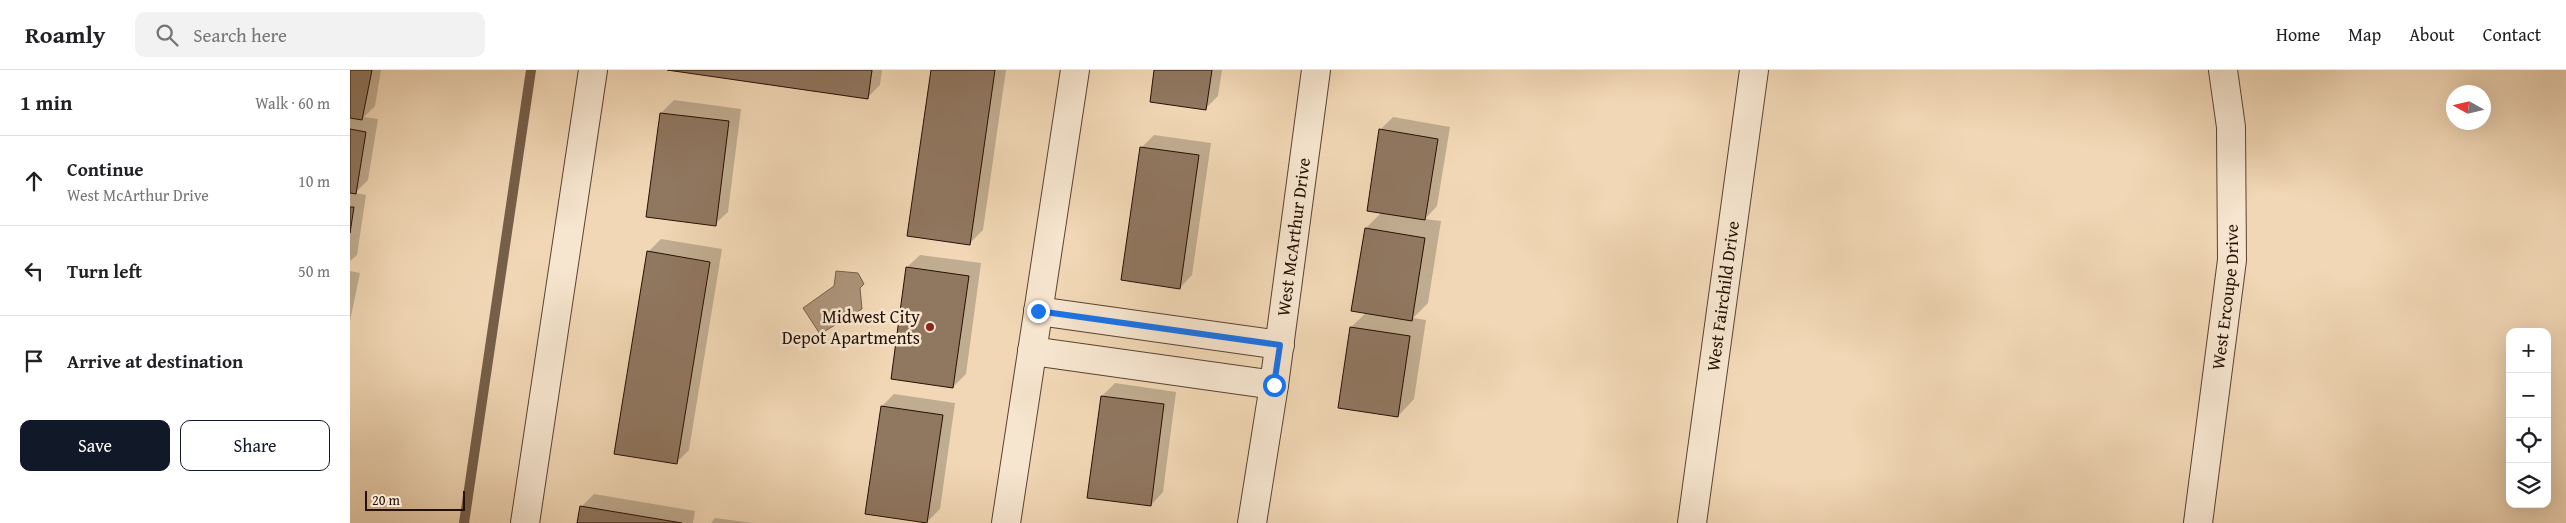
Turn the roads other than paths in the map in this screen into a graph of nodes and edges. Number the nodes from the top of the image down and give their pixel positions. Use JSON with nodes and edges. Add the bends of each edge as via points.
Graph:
{"nodes":[{"id":1,"x":593,"y":70,"type":"edge"},
{"id":2,"x":1075,"y":70,"type":"edge"},
{"id":3,"x":1316,"y":70,"type":"edge"},
{"id":4,"x":1754,"y":70,"type":"edge"},
{"id":5,"x":2223,"y":70,"type":"edge"},
{"id":6,"x":1038,"y":311,"type":"junction"},
{"id":7,"x":1280,"y":345,"type":"junction"},
{"id":8,"x":1032,"y":351,"type":"junction"},
{"id":9,"x":1274,"y":385,"type":"junction"},
{"id":10,"x":524,"y":523,"type":"edge"},
{"id":11,"x":1006,"y":523,"type":"edge"},
{"id":12,"x":1252,"y":523,"type":"edge"},
{"id":13,"x":1692,"y":523,"type":"edge"},
{"id":14,"x":2198,"y":523,"type":"edge"}],
"edges":[{"from":1,"to":10,"type":"street"},
{"from":2,"to":6,"type":"street"},
{"from":3,"to":7,"type":"street","name":"West McArthur Drive"},
{"from":4,"to":13,"type":"street","name":"West Fairchild Drive"},
{"from":5,"to":14,"type":"street","name":"West Ercoupe Drive","via":[[2231,127],[2232,260]]},
{"from":6,"to":7,"type":"street"},
{"from":6,"to":8,"type":"street"},
{"from":7,"to":9,"type":"street","name":"West McArthur Drive"},
{"from":8,"to":9,"type":"street"},
{"from":8,"to":11,"type":"street"},
{"from":9,"to":12,"type":"street","name":"West McArthur Drive"}]}
